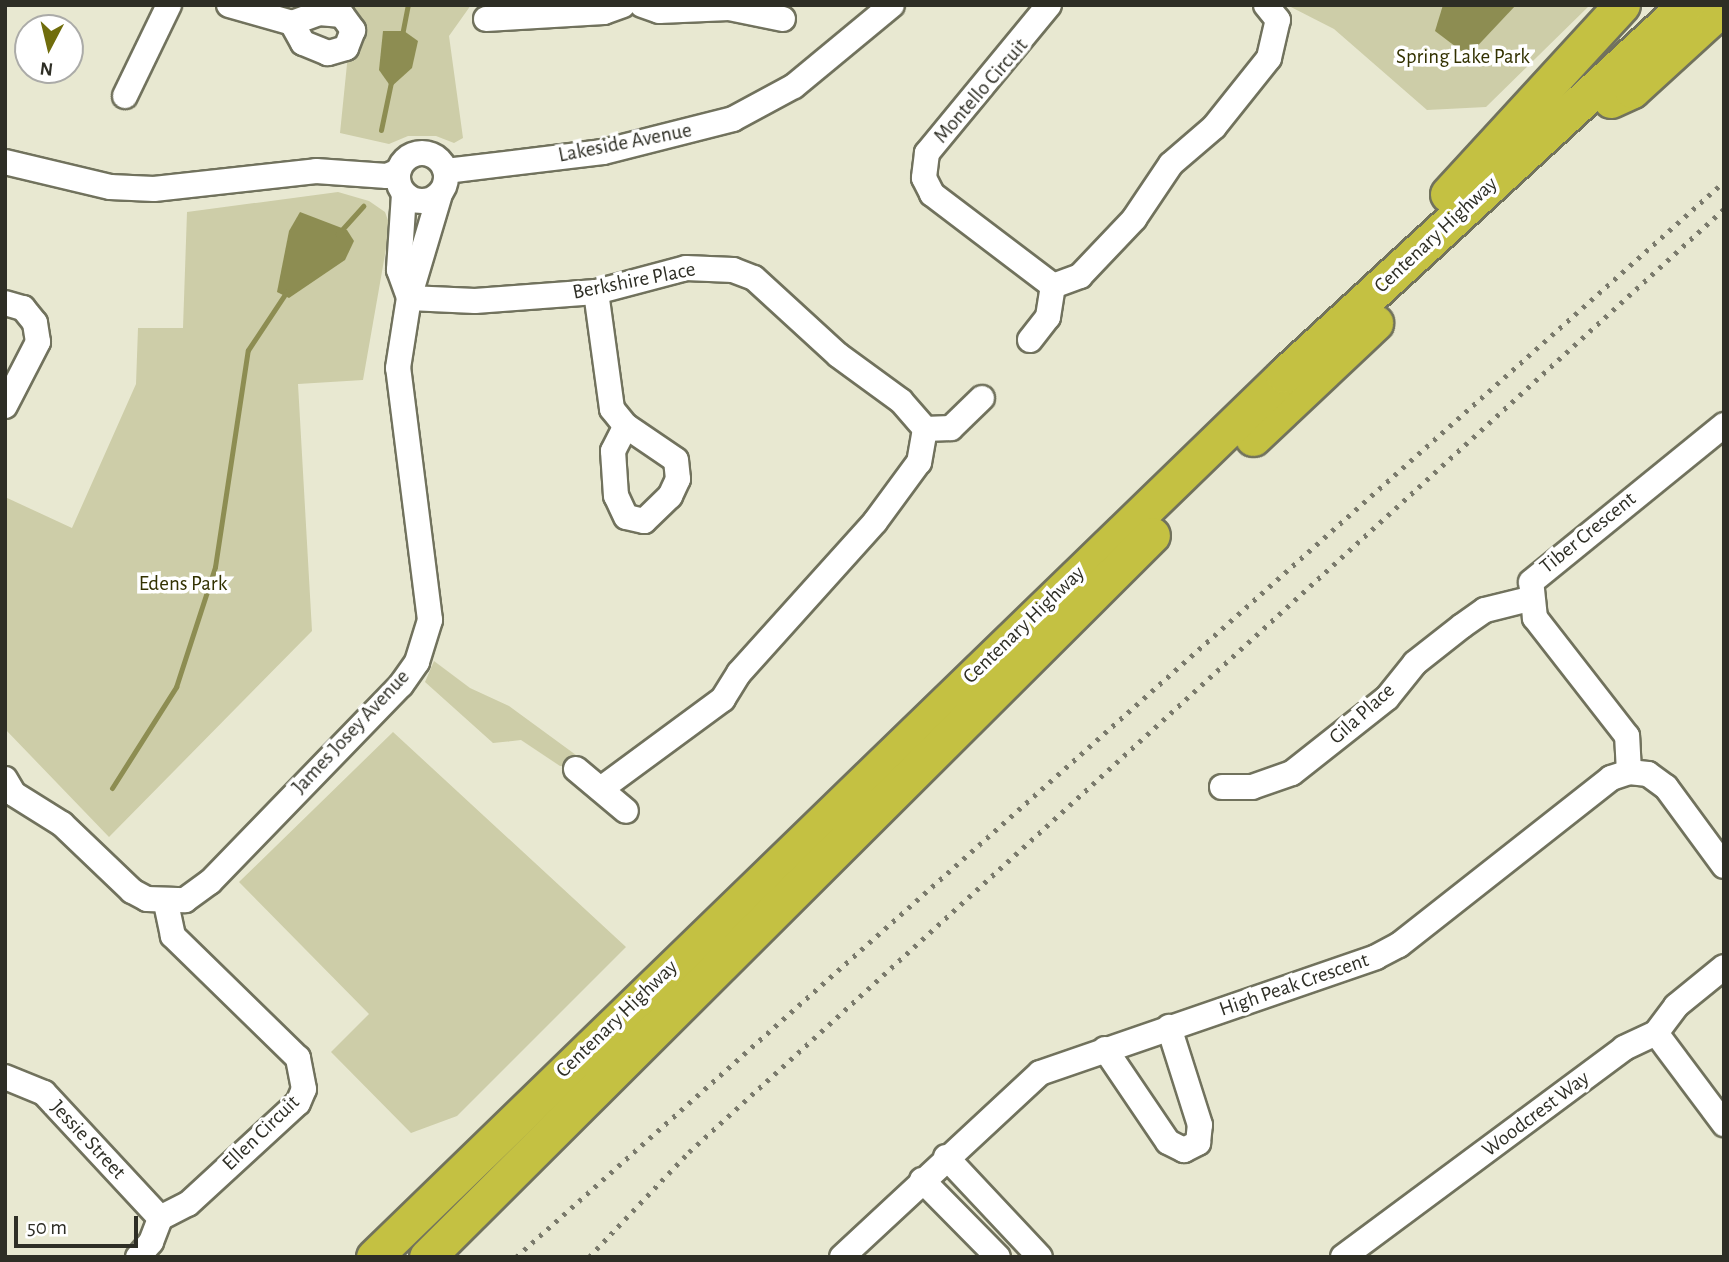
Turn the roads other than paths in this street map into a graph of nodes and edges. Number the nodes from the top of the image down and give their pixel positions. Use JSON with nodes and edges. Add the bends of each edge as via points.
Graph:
{"nodes":[{"id":1,"x":169,"y":5,"type":"edge"},
{"id":2,"x":229,"y":5,"type":"edge"},
{"id":3,"x":623,"y":5,"type":"edge"},
{"id":4,"x":642,"y":5,"type":"edge"},
{"id":5,"x":892,"y":5,"type":"edge"},
{"id":6,"x":1049,"y":5,"type":"edge"},
{"id":7,"x":1266,"y":5,"type":"edge"},
{"id":8,"x":1622,"y":5,"type":"edge"},
{"id":9,"x":1686,"y":5,"type":"edge"},
{"id":10,"x":1711,"y":5,"type":"edge"},
{"id":11,"x":1724,"y":6,"type":"edge"},
{"id":12,"x":486,"y":19,"type":"dead end"},
{"id":13,"x":783,"y":19,"type":"dead end"},
{"id":14,"x":292,"y":23,"type":"dead end"},
{"id":15,"x":125,"y":96,"type":"dead end"},
{"id":16,"x":1611,"y":100,"type":"junction"},
{"id":17,"x":5,"y":162,"type":"edge"},
{"id":18,"x":443,"y":182,"type":"junction"},
{"id":19,"x":401,"y":183,"type":"junction"},
{"id":20,"x":1053,"y":286,"type":"junction"},
{"id":21,"x":596,"y":292,"type":"junction"},
{"id":22,"x":409,"y":298,"type":"junction"},
{"id":23,"x":5,"y":303,"type":"edge"},
{"id":24,"x":1030,"y":340,"type":"dead end"},
{"id":25,"x":1284,"y":375,"type":"junction"},
{"id":26,"x":982,"y":398,"type":"dead end"},
{"id":27,"x":5,"y":405,"type":"edge"},
{"id":28,"x":1724,"y":425,"type":"edge"},
{"id":29,"x":626,"y":426,"type":"dead end"},
{"id":30,"x":925,"y":429,"type":"junction"},
{"id":31,"x":1529,"y":598,"type":"junction"},
{"id":32,"x":576,"y":769,"type":"dead end"},
{"id":33,"x":1629,"y":772,"type":"junction"},
{"id":34,"x":1222,"y":787,"type":"dead end"},
{"id":35,"x":601,"y":789,"type":"junction"},
{"id":36,"x":8,"y":792,"type":"edge"},
{"id":37,"x":626,"y":811,"type":"dead end"},
{"id":38,"x":1724,"y":866,"type":"edge"},
{"id":39,"x":166,"y":902,"type":"junction"},
{"id":40,"x":1724,"y":967,"type":"edge"},
{"id":41,"x":1169,"y":1027,"type":"junction"},
{"id":42,"x":1656,"y":1033,"type":"junction"},
{"id":43,"x":1105,"y":1049,"type":"junction"},
{"id":44,"x":5,"y":1077,"type":"edge"},
{"id":45,"x":1724,"y":1124,"type":"edge"},
{"id":46,"x":946,"y":1157,"type":"junction"},
{"id":47,"x":922,"y":1180,"type":"junction"},
{"id":48,"x":160,"y":1217,"type":"junction"},
{"id":49,"x":138,"y":1257,"type":"edge"},
{"id":50,"x":374,"y":1257,"type":"edge"},
{"id":51,"x":427,"y":1257,"type":"edge"},
{"id":52,"x":842,"y":1257,"type":"edge"},
{"id":53,"x":998,"y":1257,"type":"edge"},
{"id":54,"x":1040,"y":1257,"type":"edge"},
{"id":55,"x":1343,"y":1257,"type":"edge"}],
"edges":[{"from":1,"to":15,"type":"street"},
{"from":2,"to":14,"type":"street"},
{"from":3,"to":12,"type":"street","via":[[604,12]]},
{"from":4,"to":13,"type":"street","via":[[659,11],[729,8]]},
{"from":5,"to":18,"type":"street","name":"Lakeside Avenue","via":[[794,86],[733,119],[603,152]]},
{"from":6,"to":20,"type":"street","name":"Montello Circuit","via":[[927,153],[924,178],[932,194]]},
{"from":7,"to":20,"type":"street","via":[[1278,20],[1269,58],[1214,127],[1171,164],[1116,238],[1080,276]]},
{"from":8,"to":25,"type":"highway","via":[[1295,354]]},
{"from":9,"to":25,"type":"highway","name":"Centenary Highway"},
{"from":10,"to":16,"type":"highway","name":"Centenary Highway"},
{"from":11,"to":16,"type":"highway","via":[[1632,90]]},
{"from":16,"to":51,"type":"highway","name":"Centenary Highway","via":[[1187,499]]},
{"from":17,"to":19,"type":"street","via":[[110,187],[154,190],[316,171],[387,176]]},
{"from":18,"to":19,"type":"street","via":[[420,201]]},
{"from":18,"to":19,"type":"street","via":[[438,158],[422,152],[407,158]]},
{"from":18,"to":22,"type":"street","name":"James Josey Avenue"},
{"from":19,"to":22,"type":"street","name":"James Josey Avenue","via":[[399,270]]},
{"from":20,"to":24,"type":"street","via":[[1048,317]]},
{"from":21,"to":22,"type":"street","name":"Berkshire Place","via":[[475,301]]},
{"from":21,"to":29,"type":"street","via":[[607,389]]},
{"from":21,"to":30,"type":"street","name":"Berkshire Place","via":[[687,268],[733,270],[754,278],[838,355],[901,401]]},
{"from":22,"to":39,"type":"street","name":"James Josey Avenue","via":[[398,368],[430,620],[416,662],[401,685],[210,882],[184,900]]},
{"from":23,"to":27,"type":"street","via":[[23,308],[35,323],[38,342]]},
{"from":25,"to":50,"type":"highway","name":"Centenary Highway"},
{"from":26,"to":30,"type":"street","via":[[951,428]]},
{"from":28,"to":31,"type":"street","name":"Tiber Crescent","via":[[1541,568],[1531,582]]},
{"from":30,"to":35,"type":"street","via":[[919,462],[875,522],[739,674],[723,699]]},
{"from":31,"to":33,"type":"street","name":"Tiber Crescent","via":[[1535,618],[1627,736]]},
{"from":31,"to":34,"type":"street","name":"Gila Place","via":[[1485,610],[1462,626],[1415,663],[1387,698],[1292,773],[1252,787]]},
{"from":32,"to":35,"type":"street"},
{"from":33,"to":38,"type":"street","via":[[1648,775],[1666,787]]},
{"from":33,"to":41,"type":"street","name":"High Peak Crescent","via":[[1611,778],[1399,945]]},
{"from":35,"to":37,"type":"street"},
{"from":36,"to":39,"type":"street","via":[[62,824],[132,891]]},
{"from":39,"to":48,"type":"street","name":"Ellen Circuit","via":[[173,936],[298,1058],[305,1073],[298,1103],[188,1204]]},
{"from":40,"to":42,"type":"street","name":"Woodcrest Way","via":[[1676,1006]]},
{"from":41,"to":43,"type":"street","name":"High Peak Crescent"},
{"from":41,"to":43,"type":"street","via":[[1200,1125],[1198,1143],[1184,1150],[1168,1142]]},
{"from":42,"to":45,"type":"street"},
{"from":42,"to":55,"type":"street","name":"Woodcrest Way","via":[[1624,1048]]},
{"from":43,"to":46,"type":"street","name":"High Peak Crescent","via":[[1021,1086]]},
{"from":44,"to":48,"type":"street","name":"Jessie Street","via":[[44,1093]]},
{"from":46,"to":47,"type":"street","name":"High Peak Crescent"},
{"from":46,"to":54,"type":"street"},
{"from":47,"to":52,"type":"street","name":"High Peak Crescent"},
{"from":47,"to":53,"type":"street"},
{"from":48,"to":49,"type":"street","via":[[151,1242]]}]}
